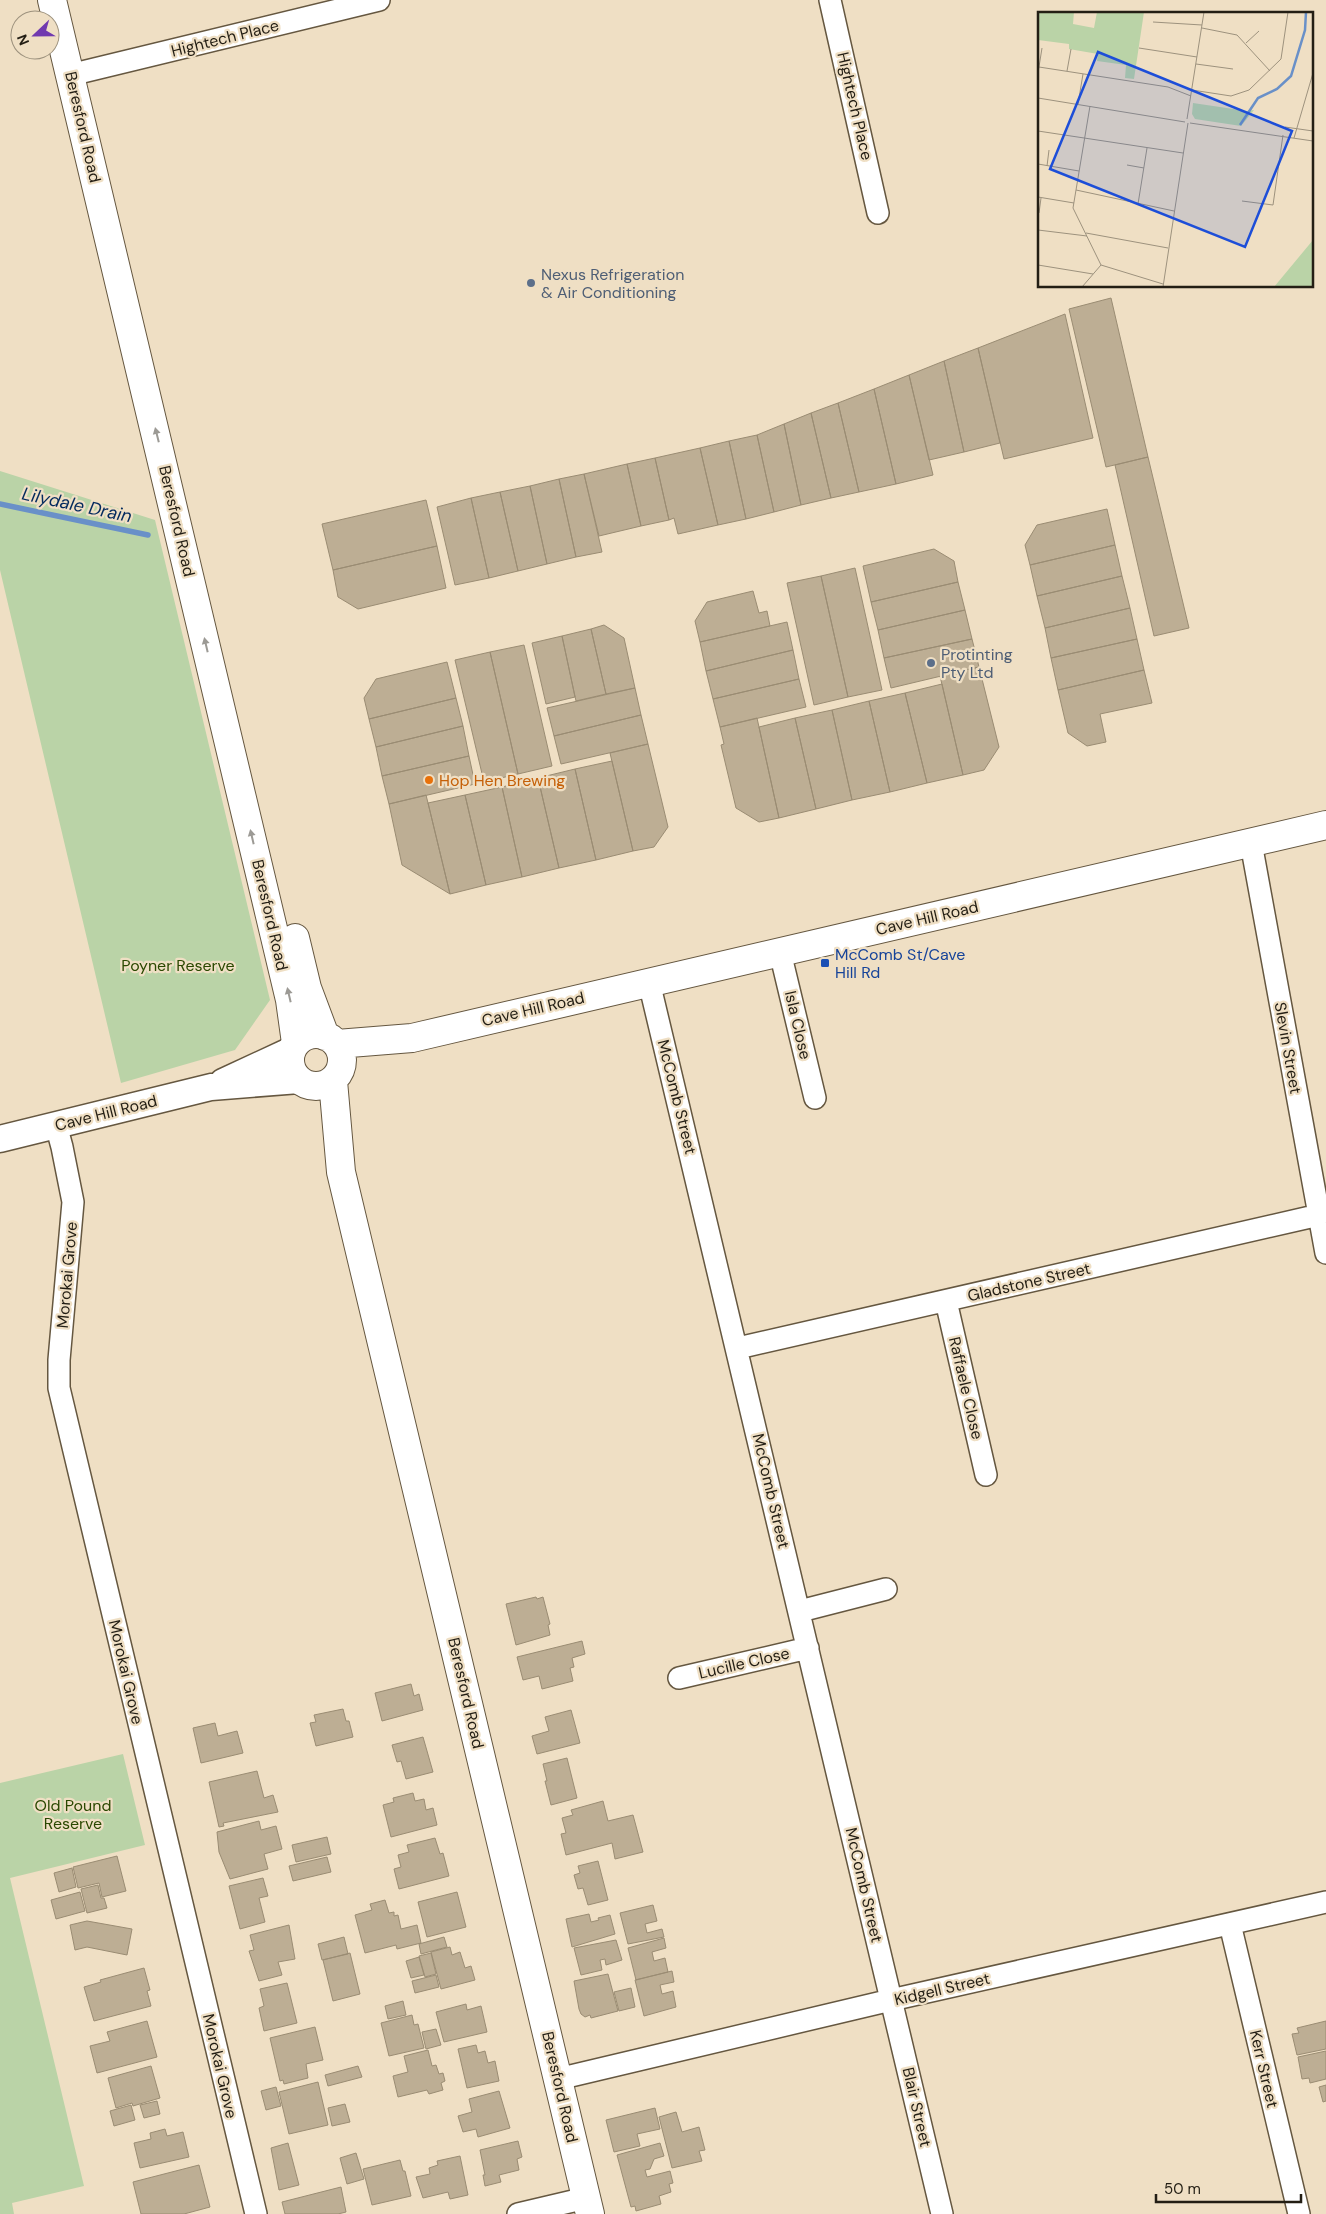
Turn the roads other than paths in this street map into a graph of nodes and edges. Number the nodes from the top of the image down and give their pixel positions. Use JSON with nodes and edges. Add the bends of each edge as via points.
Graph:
{"nodes":[{"id":1,"x":52,"y":0,"type":"edge"},
{"id":2,"x":72,"y":0,"type":"edge"},
{"id":3,"x":379,"y":0,"type":"edge"},
{"id":4,"x":830,"y":0,"type":"edge"},
{"id":5,"x":80,"y":73,"type":"junction"},
{"id":6,"x":878,"y":213,"type":"dead end"},
{"id":7,"x":1326,"y":825,"type":"edge"},
{"id":8,"x":1251,"y":843,"type":"junction"},
{"id":9,"x":780,"y":952,"type":"junction"},
{"id":10,"x":650,"y":982,"type":"junction"},
{"id":11,"x":412,"y":1038,"type":"junction"},
{"id":12,"x":331,"y":1040,"type":"junction"},
{"id":13,"x":294,"y":1047,"type":"junction"},
{"id":14,"x":336,"y":1078,"type":"junction"},
{"id":15,"x":302,"y":1082,"type":"junction"},
{"id":16,"x":211,"y":1087,"type":"junction"},
{"id":17,"x":815,"y":1098,"type":"dead end"},
{"id":18,"x":56,"y":1125,"type":"junction"},
{"id":19,"x":0,"y":1139,"type":"edge"},
{"id":20,"x":341,"y":1172,"type":"junction"},
{"id":21,"x":1320,"y":1215,"type":"junction"},
{"id":22,"x":1326,"y":1252,"type":"edge"},
{"id":23,"x":946,"y":1301,"type":"junction"},
{"id":24,"x":738,"y":1348,"type":"junction"},
{"id":25,"x":986,"y":1475,"type":"dead end"},
{"id":26,"x":886,"y":1589,"type":"dead end"},
{"id":27,"x":800,"y":1611,"type":"junction"},
{"id":28,"x":808,"y":1648,"type":"junction"},
{"id":29,"x":680,"y":1678,"type":"dead end"},
{"id":30,"x":1326,"y":1902,"type":"edge"},
{"id":31,"x":1230,"y":1924,"type":"junction"},
{"id":32,"x":891,"y":2000,"type":"junction"},
{"id":33,"x":558,"y":2079,"type":"junction"},
{"id":34,"x":588,"y":2206,"type":"edge"},
{"id":35,"x":256,"y":2214,"type":"edge"},
{"id":36,"x":518,"y":2214,"type":"edge"},
{"id":37,"x":942,"y":2214,"type":"edge"},
{"id":38,"x":1299,"y":2214,"type":"edge"}],
"edges":[{"from":1,"to":5,"type":"main road","name":"Beresford Road"},
{"from":2,"to":5,"type":"main road","name":"Beresford Road"},
{"from":3,"to":5,"type":"street","name":"Hightech Place"},
{"from":4,"to":6,"type":"street","name":"Hightech Place"},
{"from":5,"to":12,"type":"main road","name":"Beresford Road","via":[[307,988]]},
{"from":13,"to":5,"type":"main road","name":"Beresford Road","one_way":true,"via":[[290,1000]]},
{"from":7,"to":8,"type":"main road","name":"Cave Hill Road"},
{"from":8,"to":9,"type":"main road","name":"Cave Hill Road"},
{"from":8,"to":21,"type":"street","name":"Slevin Street"},
{"from":9,"to":10,"type":"main road","name":"Cave Hill Road"},
{"from":9,"to":17,"type":"street","name":"Isla Close"},
{"from":10,"to":11,"type":"main road","name":"Cave Hill Road"},
{"from":10,"to":24,"type":"street","name":"McComb Street"},
{"from":11,"to":12,"type":"main road","name":"Cave Hill Road"},
{"from":11,"to":14,"type":"main road","name":"Cave Hill Road"},
{"from":12,"to":13,"type":"main road","via":[[310,1035]]},
{"from":12,"to":14,"type":"main road","via":[[343,1059]]},
{"from":13,"to":15,"type":"main road","via":[[291,1066]]},
{"from":13,"to":16,"type":"street","name":"Cave Hill Road"},
{"from":14,"to":15,"type":"main road","via":[[320,1087]]},
{"from":14,"to":20,"type":"main road","name":"Beresford Road"},
{"from":15,"to":16,"type":"street","name":"Cave Hill Road"},
{"from":15,"to":20,"type":"main road","name":"Beresford Road"},
{"from":16,"to":18,"type":"street","name":"Cave Hill Road"},
{"from":18,"to":19,"type":"street","name":"Cave Hill Road"},
{"from":18,"to":35,"type":"street","name":"Morokai Grove","via":[[73,1202],[59,1388]]},
{"from":20,"to":33,"type":"main road","name":"Beresford Road"},
{"from":21,"to":22,"type":"street","name":"Slevin Street"},
{"from":21,"to":23,"type":"street","name":"Gladstone Street"},
{"from":23,"to":24,"type":"street","name":"Gladstone Street"},
{"from":23,"to":25,"type":"street","name":"Raffaele Close"},
{"from":24,"to":27,"type":"street","name":"McComb Street"},
{"from":26,"to":27,"type":"street"},
{"from":27,"to":28,"type":"street","name":"McComb Street"},
{"from":28,"to":29,"type":"street","name":"Lucille Close"},
{"from":28,"to":32,"type":"street","name":"McComb Street"},
{"from":30,"to":31,"type":"street","name":"Kidgell Street"},
{"from":31,"to":32,"type":"street","name":"Kidgell Street"},
{"from":31,"to":38,"type":"street","name":"Kerr Street"},
{"from":32,"to":33,"type":"street","name":"Kidgell Street"},
{"from":32,"to":37,"type":"street","name":"Blair Street"},
{"from":33,"to":34,"type":"main road","name":"Beresford Road"},
{"from":34,"to":36,"type":"street"}]}
